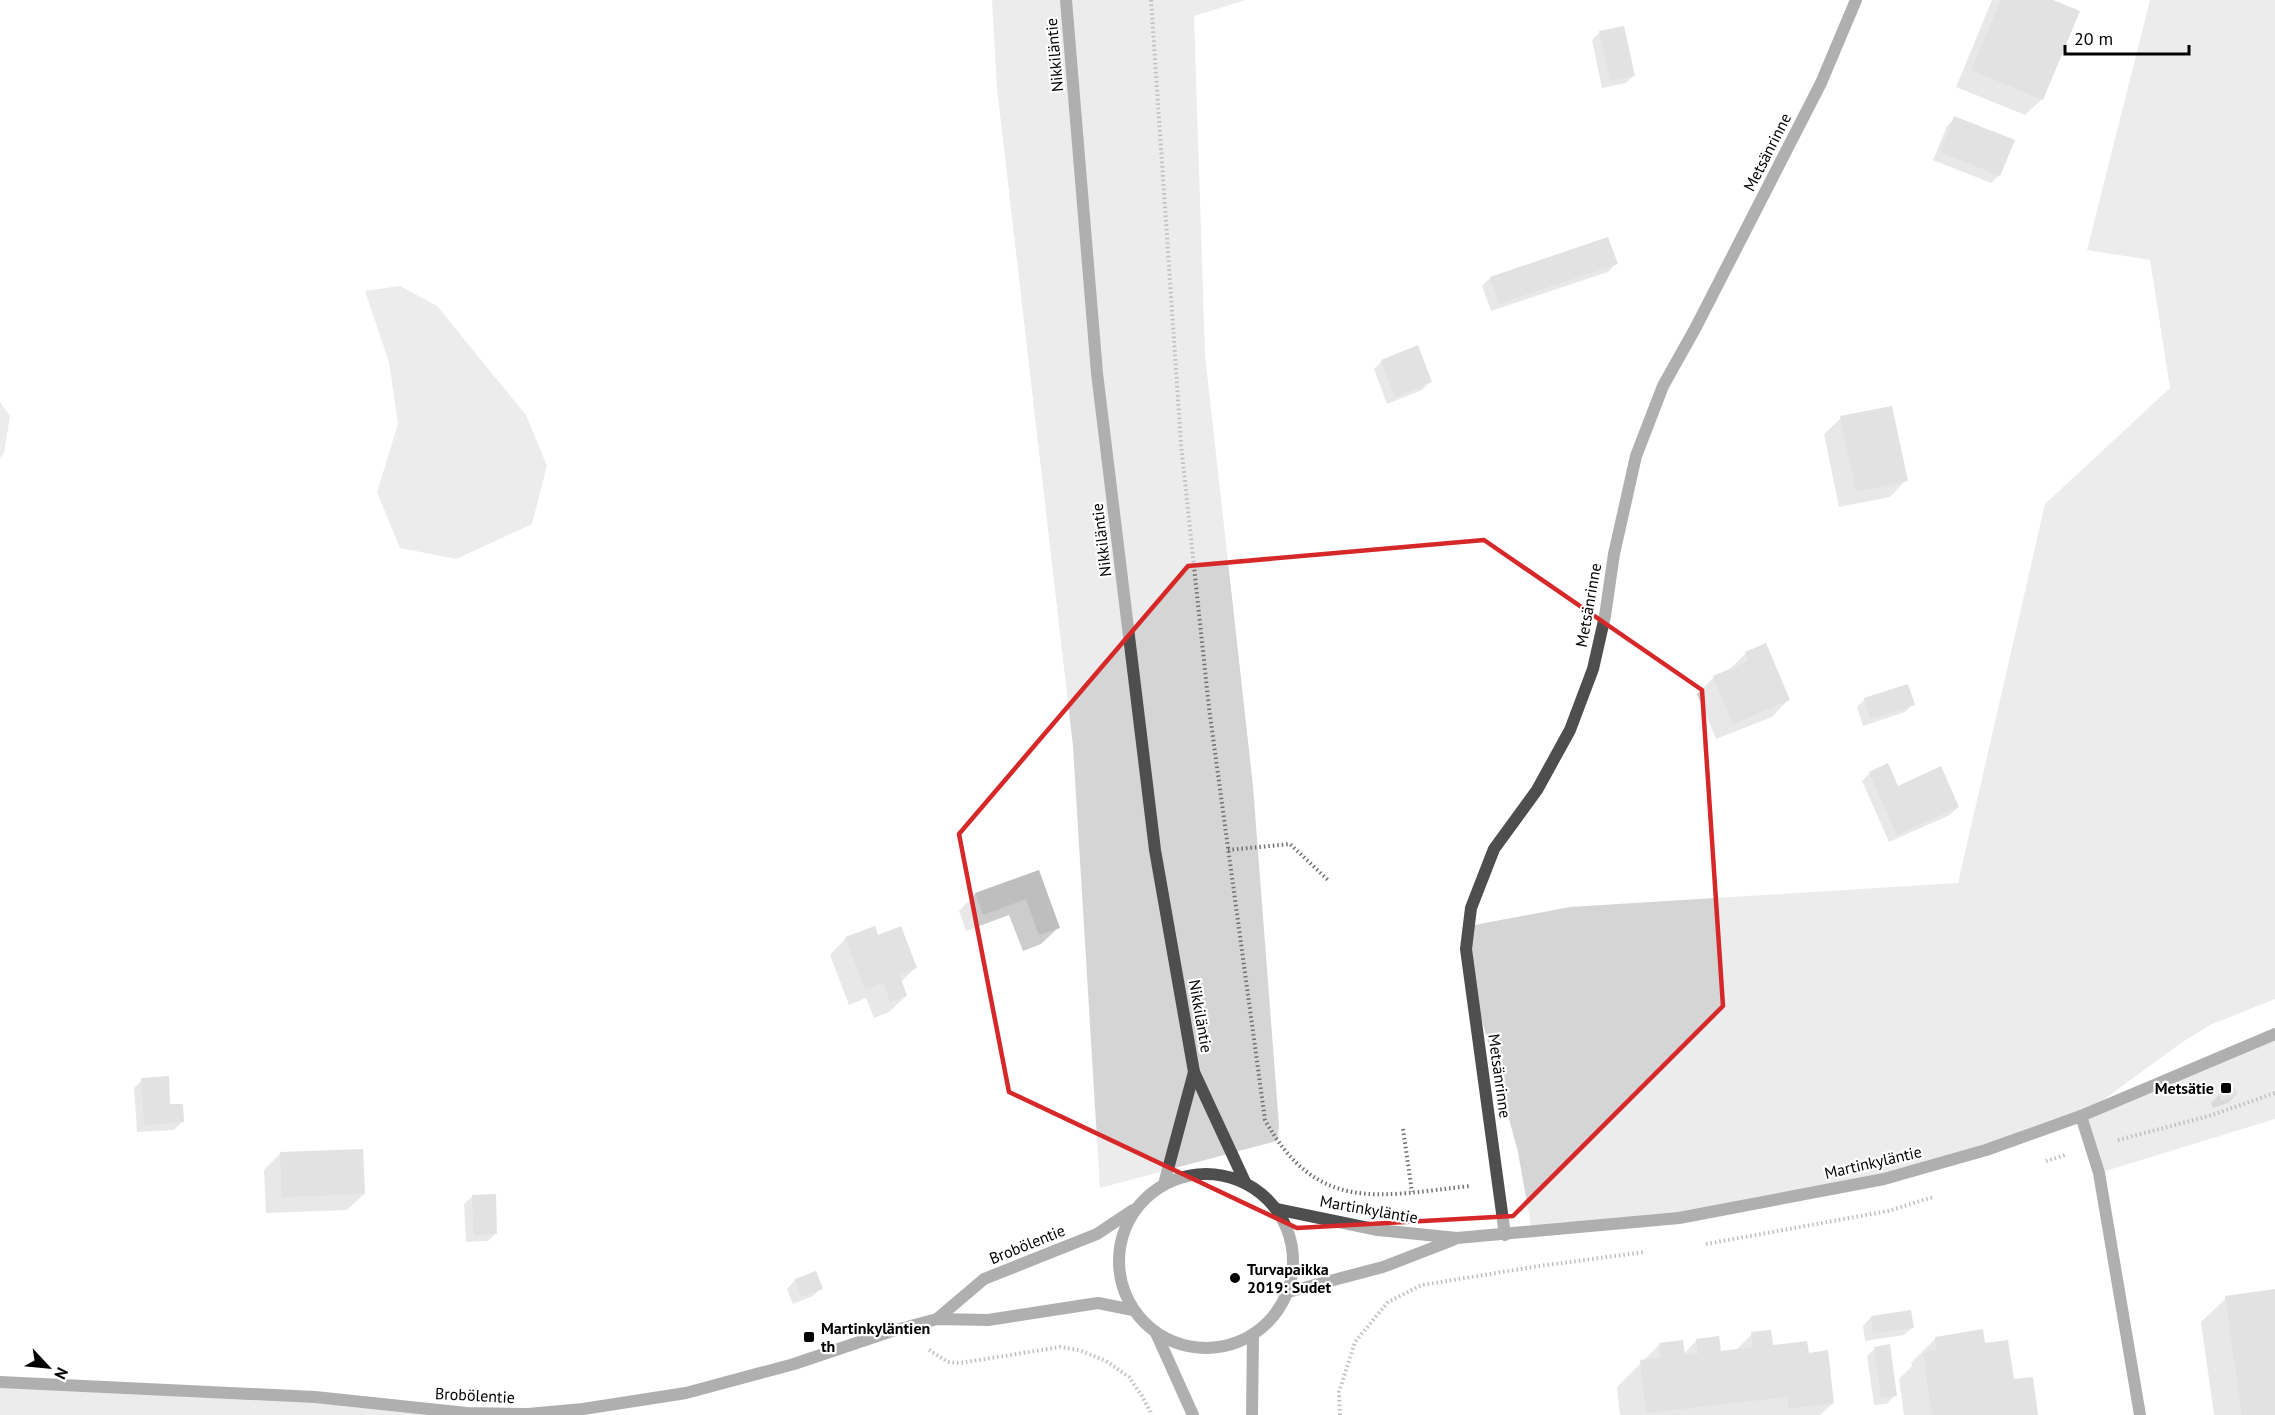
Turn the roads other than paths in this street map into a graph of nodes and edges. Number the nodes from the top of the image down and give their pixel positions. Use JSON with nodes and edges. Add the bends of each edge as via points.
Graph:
{"nodes":[{"id":1,"x":1066,"y":0,"type":"edge"},
{"id":2,"x":1856,"y":0,"type":"edge"},
{"id":3,"x":2275,"y":1034,"type":"edge"},
{"id":4,"x":1194,"y":1072,"type":"junction"},
{"id":5,"x":2081,"y":1116,"type":"junction"},
{"id":6,"x":1245,"y":1182,"type":"junction"},
{"id":7,"x":1164,"y":1184,"type":"junction"},
{"id":8,"x":1135,"y":1209,"type":"junction"},
{"id":9,"x":1276,"y":1209,"type":"junction"},
{"id":10,"x":1505,"y":1235,"type":"junction"},
{"id":11,"x":1457,"y":1238,"type":"junction"},
{"id":12,"x":1287,"y":1292,"type":"junction"},
{"id":13,"x":1133,"y":1310,"type":"junction"},
{"id":14,"x":937,"y":1319,"type":"junction"},
{"id":15,"x":1156,"y":1333,"type":"junction"},
{"id":16,"x":1253,"y":1334,"type":"junction"},
{"id":17,"x":0,"y":1382,"type":"edge"},
{"id":18,"x":467,"y":1414,"type":"edge"},
{"id":19,"x":1193,"y":1415,"type":"edge"},
{"id":20,"x":1252,"y":1415,"type":"edge"},
{"id":21,"x":2140,"y":1415,"type":"edge"}],
"edges":[{"from":1,"to":4,"type":"street","name":"Nikkiläntie","via":[[1099,384],[1155,850]]},
{"from":2,"to":10,"type":"street","name":"Metsänrinne","via":[[1821,83],[1663,386],[1636,456],[1593,669],[1570,730],[1537,790],[1494,849],[1470,908],[1466,949]]},
{"from":3,"to":5,"type":"street","name":"Martinkyläntie"},
{"from":4,"to":6,"type":"street","name":"Nikkiläntie"},
{"from":4,"to":7,"type":"street","name":"Nikkiläntie"},
{"from":5,"to":10,"type":"street","name":"Martinkyläntie","via":[[1986,1150],[1884,1179],[1679,1218]]},
{"from":5,"to":21,"type":"street","via":[[2099,1173]]},
{"from":6,"to":7,"type":"street","via":[[1218,1174],[1190,1174]]},
{"from":6,"to":9,"type":"street"},
{"from":7,"to":8,"type":"street"},
{"from":8,"to":13,"type":"street","via":[[1123,1232],[1118,1259],[1122,1286]]},
{"from":8,"to":14,"type":"street","name":"Brobölentie","via":[[1097,1234],[984,1279]]},
{"from":9,"to":11,"type":"street","name":"Martinkyläntie","via":[[1378,1230]]},
{"from":9,"to":12,"type":"street","via":[[1290,1234],[1293,1263]]},
{"from":10,"to":11,"type":"street","name":"Martinkyläntie"},
{"from":11,"to":12,"type":"street","name":"Martinkyläntie","via":[[1383,1268]]},
{"from":12,"to":16,"type":"street","via":[[1274,1316]]},
{"from":13,"to":14,"type":"street","name":"Brobölentie","via":[[1098,1303],[988,1320]]},
{"from":13,"to":15,"type":"street"},
{"from":14,"to":18,"type":"street","name":"Brobölentie","via":[[686,1393],[583,1409]]},
{"from":15,"to":16,"type":"street","via":[[1179,1344],[1205,1349],[1230,1345]]},
{"from":15,"to":19,"type":"street"},
{"from":16,"to":20,"type":"street"},
{"from":17,"to":18,"type":"street","name":"Brobölentie","via":[[315,1397]]}]}
